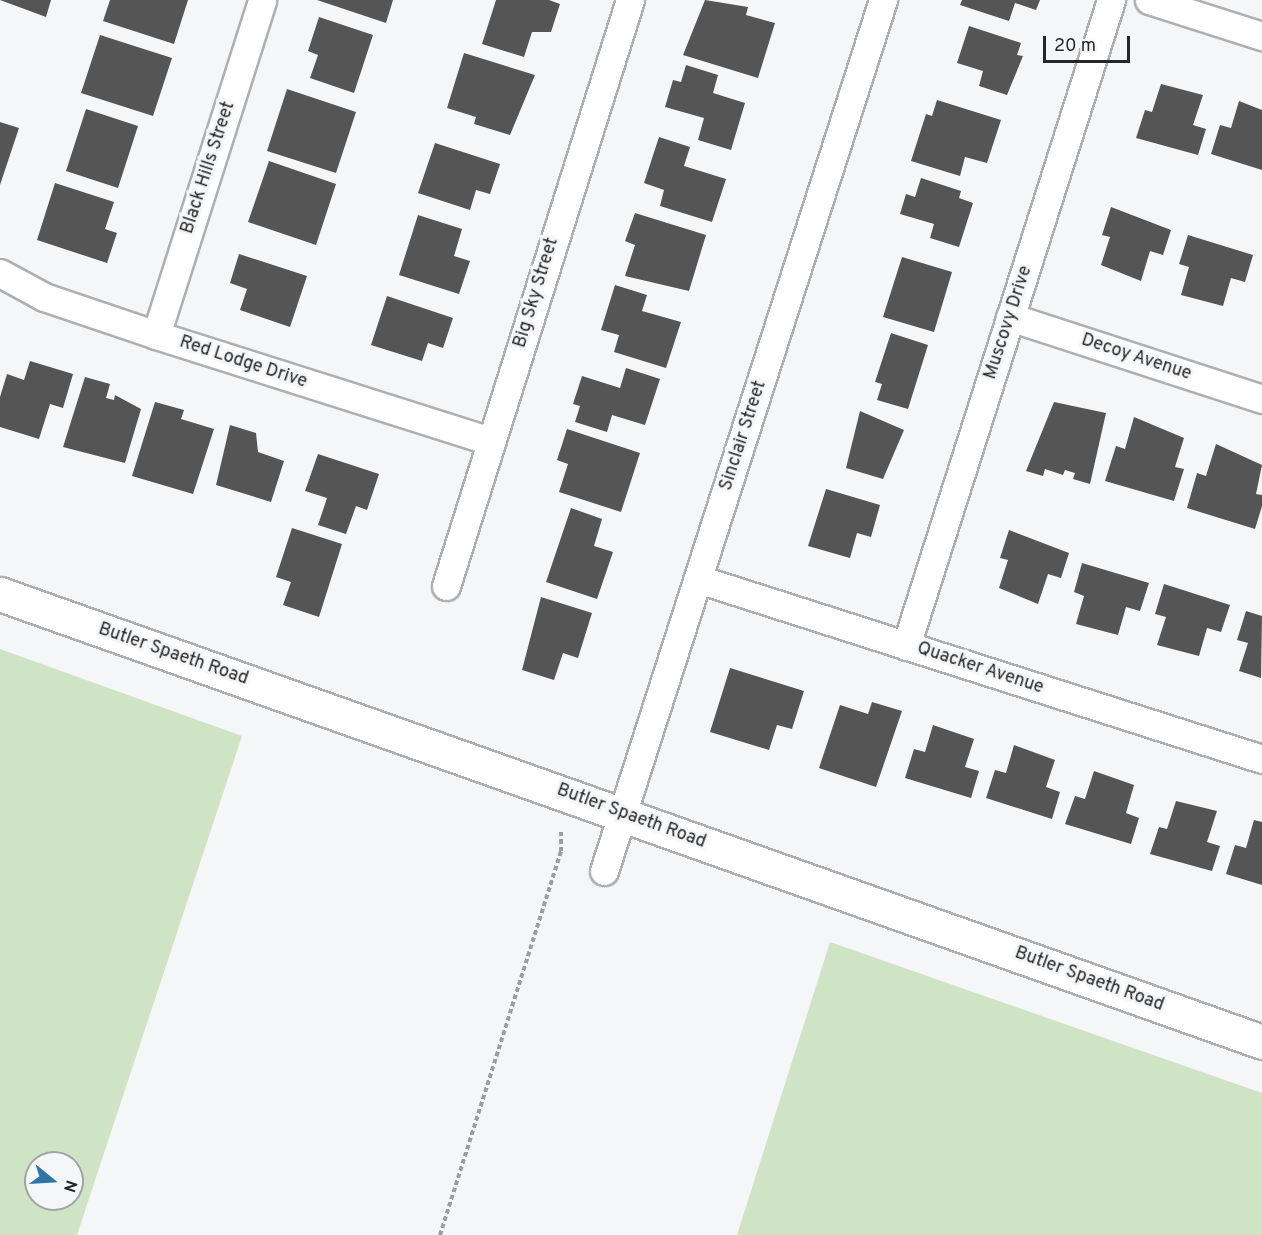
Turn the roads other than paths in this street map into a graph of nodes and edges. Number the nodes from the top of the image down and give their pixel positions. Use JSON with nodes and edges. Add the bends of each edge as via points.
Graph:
{"nodes":[{"id":1,"x":262,"y":0,"type":"edge"},
{"id":2,"x":630,"y":0,"type":"edge"},
{"id":3,"x":883,"y":0,"type":"edge"},
{"id":4,"x":1112,"y":0,"type":"edge"},
{"id":5,"x":1149,"y":0,"type":"edge"},
{"id":6,"x":1262,"y":36,"type":"edge"},
{"id":7,"x":0,"y":273,"type":"edge"},
{"id":8,"x":1010,"y":317,"type":"junction"},
{"id":9,"x":156,"y":335,"type":"junction"},
{"id":10,"x":1262,"y":399,"type":"edge"},
{"id":11,"x":491,"y":441,"type":"junction"},
{"id":12,"x":698,"y":579,"type":"junction"},
{"id":13,"x":446,"y":586,"type":"dead end"},
{"id":14,"x":0,"y":594,"type":"edge"},
{"id":15,"x":906,"y":646,"type":"junction"},
{"id":16,"x":1262,"y":759,"type":"edge"},
{"id":17,"x":623,"y":814,"type":"junction"},
{"id":18,"x":604,"y":871,"type":"dead end"},
{"id":19,"x":1262,"y":1042,"type":"edge"}],
"edges":[{"from":1,"to":9,"type":"street","name":"Black Hills Street"},
{"from":2,"to":11,"type":"street","name":"Big Sky Street"},
{"from":3,"to":12,"type":"street","name":"Sinclair Street"},
{"from":4,"to":8,"type":"street","name":"Muscovy Drive"},
{"from":5,"to":6,"type":"street"},
{"from":7,"to":9,"type":"street","name":"Red Lodge Drive","via":[[44,297]]},
{"from":8,"to":10,"type":"street","name":"Decoy Avenue"},
{"from":8,"to":15,"type":"street","name":"Muscovy Drive"},
{"from":9,"to":11,"type":"street","name":"Red Lodge Drive"},
{"from":11,"to":13,"type":"street","name":"Big Sky Street"},
{"from":12,"to":15,"type":"street","name":"Quacker Avenue"},
{"from":12,"to":17,"type":"street","name":"Sinclair Street"},
{"from":14,"to":17,"type":"main road","name":"Butler Spaeth Road"},
{"from":15,"to":16,"type":"street","name":"Quacker Avenue"},
{"from":17,"to":18,"type":"street","name":"Sinclair Street"},
{"from":17,"to":19,"type":"main road","name":"Butler Spaeth Road"}]}
